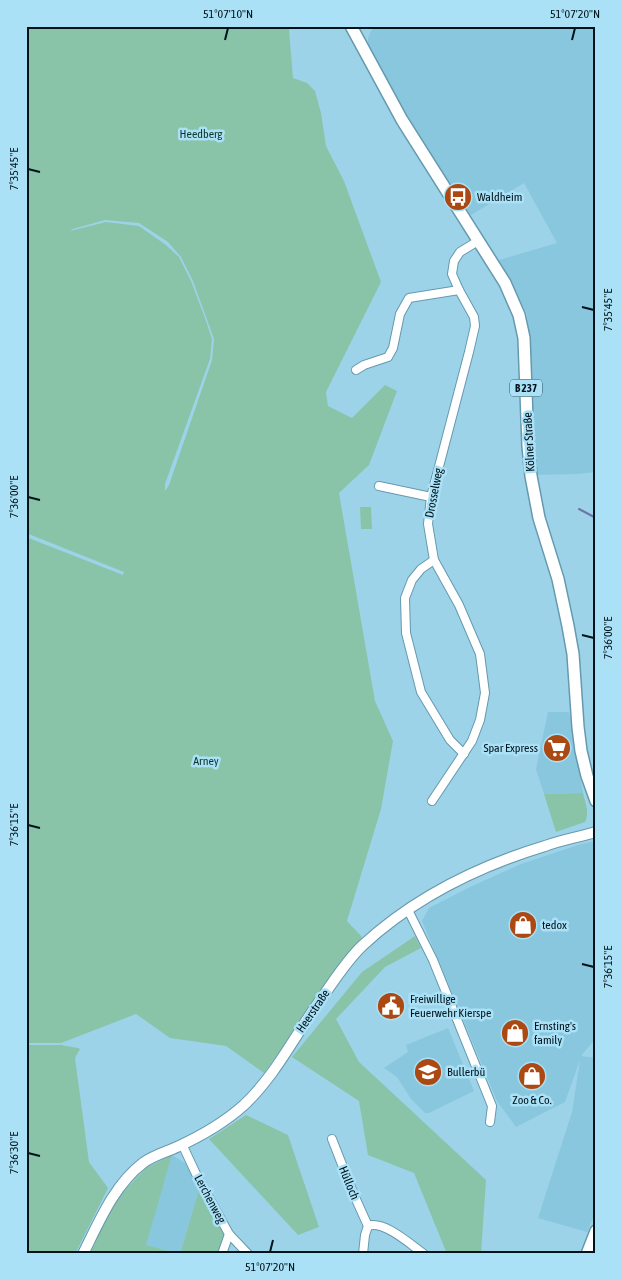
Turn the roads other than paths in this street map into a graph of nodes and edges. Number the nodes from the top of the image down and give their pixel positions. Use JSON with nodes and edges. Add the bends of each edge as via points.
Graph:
{"nodes":[{"id":1,"x":354,"y":28,"type":"edge"},
{"id":2,"x":478,"y":241,"type":"junction"},
{"id":3,"x":459,"y":290,"type":"junction"},
{"id":4,"x":356,"y":370,"type":"dead end"},
{"id":5,"x":379,"y":486,"type":"dead end"},
{"id":6,"x":431,"y":497,"type":"junction"},
{"id":7,"x":434,"y":560,"type":"junction"},
{"id":8,"x":464,"y":754,"type":"junction"},
{"id":9,"x":432,"y":801,"type":"dead end"},
{"id":10,"x":596,"y":802,"type":"edge"},
{"id":11,"x":596,"y":832,"type":"edge"},
{"id":12,"x":408,"y":910,"type":"junction"},
{"id":13,"x":490,"y":1122,"type":"dead end"},
{"id":14,"x":332,"y":1139,"type":"dead end"},
{"id":15,"x":182,"y":1144,"type":"junction"},
{"id":16,"x":368,"y":1226,"type":"junction"},
{"id":17,"x":596,"y":1231,"type":"edge"},
{"id":18,"x":229,"y":1234,"type":"junction"},
{"id":19,"x":83,"y":1254,"type":"edge"},
{"id":20,"x":222,"y":1254,"type":"edge"},
{"id":21,"x":248,"y":1254,"type":"edge"},
{"id":22,"x":363,"y":1254,"type":"edge"},
{"id":23,"x":424,"y":1254,"type":"edge"},
{"id":24,"x":587,"y":1254,"type":"edge"}],
"edges":[{"from":1,"to":2,"type":"main road","name":"Kölner Straße","number":"B 237","via":[[402,120]]},
{"from":2,"to":3,"type":"street","name":"Drosselweg","via":[[460,252],[454,261],[452,274]]},
{"from":2,"to":10,"type":"main road","name":"Kölner Straße","number":"B 237","via":[[505,283],[519,315],[531,476],[568,626],[581,751]]},
{"from":3,"to":4,"type":"street","via":[[409,298],[400,314],[388,358]]},
{"from":3,"to":6,"type":"street","name":"Drosselweg","via":[[474,317],[475,326]]},
{"from":5,"to":6,"type":"street"},
{"from":6,"to":7,"type":"street","name":"Drosselweg","via":[[428,524]]},
{"from":7,"to":8,"type":"street","name":"Drosselweg","via":[[459,605],[480,654],[485,694],[480,720]]},
{"from":7,"to":8,"type":"street","via":[[421,569],[407,592],[406,633],[421,692],[450,740]]},
{"from":8,"to":9,"type":"street","name":"Drosselweg"},
{"from":11,"to":12,"type":"main road","name":"Heerstraße","via":[[547,845],[480,870]]},
{"from":12,"to":13,"type":"street","via":[[492,1106]]},
{"from":12,"to":15,"type":"main road","name":"Heerstraße","via":[[362,946],[344,967],[277,1066],[243,1106],[226,1120]]},
{"from":14,"to":16,"type":"street","name":"Hülloch"},
{"from":15,"to":18,"type":"street","name":"Lerchenweg"},
{"from":15,"to":19,"type":"main road","name":"Heerstraße","via":[[144,1162],[126,1178]]},
{"from":16,"to":22,"type":"street"},
{"from":16,"to":23,"type":"street","via":[[378,1225],[395,1233]]},
{"from":17,"to":24,"type":"main road"},
{"from":18,"to":20,"type":"street","name":"Lerchenweg"},
{"from":18,"to":21,"type":"street"}]}
